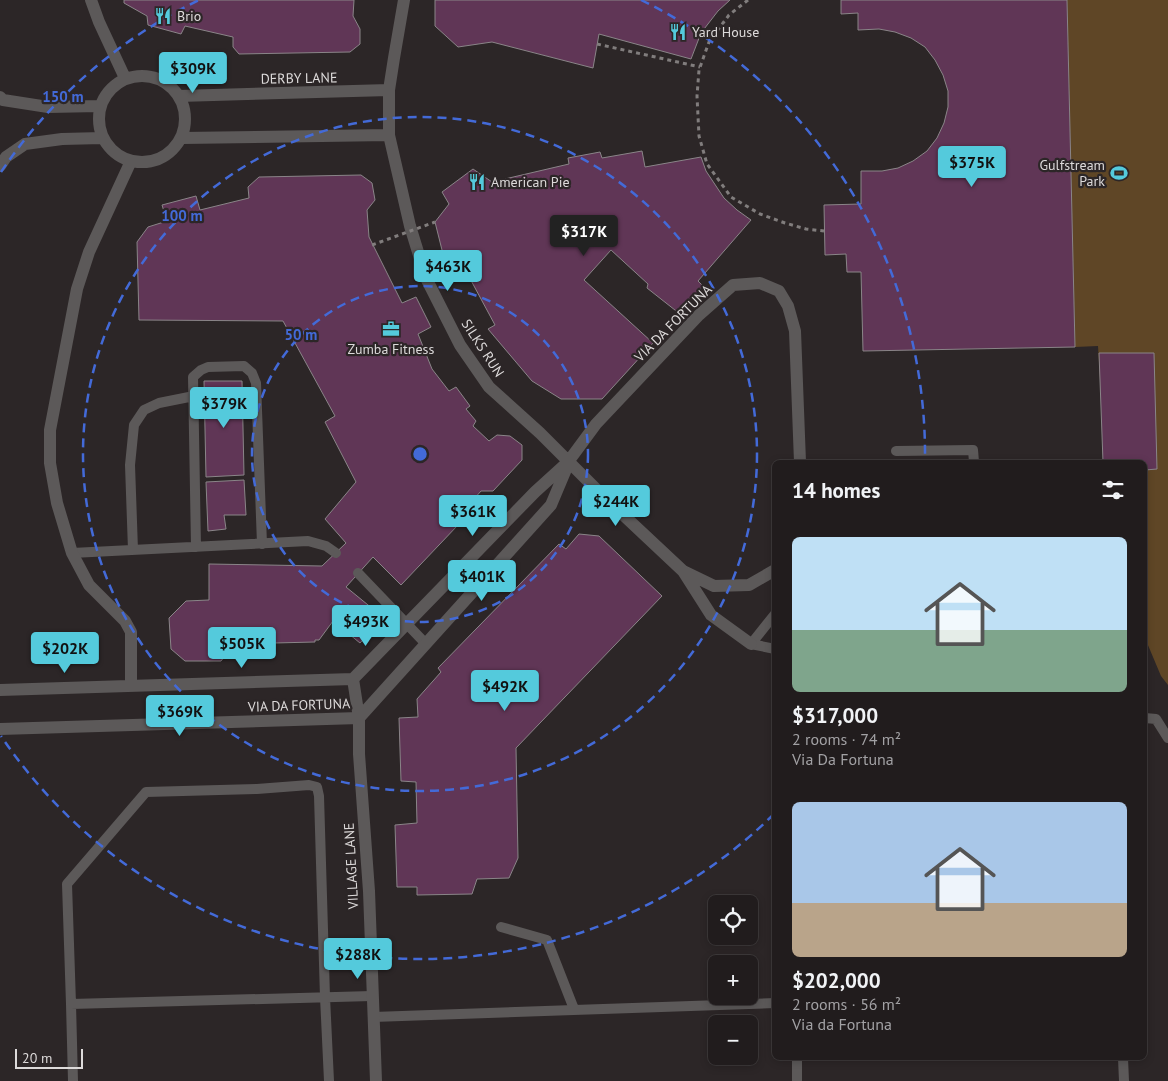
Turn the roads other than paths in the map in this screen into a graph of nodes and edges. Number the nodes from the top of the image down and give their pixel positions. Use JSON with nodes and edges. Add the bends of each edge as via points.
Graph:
{"nodes":[{"id":1,"x":91,"y":0,"type":"edge"},
{"id":2,"x":404,"y":0,"type":"edge"},
{"id":3,"x":125,"y":78,"type":"junction"},
{"id":4,"x":390,"y":90,"type":"junction"},
{"id":5,"x":180,"y":96,"type":"junction"},
{"id":6,"x":0,"y":97,"type":"edge"},
{"id":7,"x":99,"y":106,"type":"junction"},
{"id":8,"x":389,"y":135,"type":"junction"},
{"id":9,"x":102,"y":138,"type":"junction"},
{"id":10,"x":182,"y":138,"type":"junction"},
{"id":11,"x":131,"y":162,"type":"junction"},
{"id":12,"x":0,"y":166,"type":"edge"},
{"id":13,"x":194,"y":396,"type":"junction"},
{"id":14,"x":896,"y":451,"type":"dead end"},
{"id":15,"x":800,"y":460,"type":"edge"},
{"id":16,"x":974,"y":460,"type":"edge"},
{"id":17,"x":568,"y":462,"type":"junction"},
{"id":18,"x":262,"y":544,"type":"junction"},
{"id":19,"x":196,"y":547,"type":"junction"},
{"id":20,"x":133,"y":550,"type":"junction"},
{"id":21,"x":72,"y":553,"type":"junction"},
{"id":22,"x":336,"y":553,"type":"dead end"},
{"id":23,"x":683,"y":571,"type":"junction"},
{"id":24,"x":772,"y":572,"type":"edge"},
{"id":25,"x":358,"y":573,"type":"dead end"},
{"id":26,"x":772,"y":618,"type":"edge"},
{"id":27,"x":407,"y":624,"type":"junction"},
{"id":28,"x":426,"y":644,"type":"junction"},
{"id":29,"x":751,"y":644,"type":"junction"},
{"id":30,"x":772,"y":648,"type":"edge"},
{"id":31,"x":353,"y":679,"type":"junction"},
{"id":32,"x":131,"y":686,"type":"junction"},
{"id":33,"x":0,"y":690,"type":"edge"},
{"id":34,"x":359,"y":718,"type":"junction"},
{"id":35,"x":1147,"y":718,"type":"edge"},
{"id":36,"x":0,"y":729,"type":"edge"},
{"id":37,"x":1168,"y":738,"type":"edge"},
{"id":38,"x":501,"y":927,"type":"dead end"},
{"id":39,"x":372,"y":996,"type":"junction"},
{"id":40,"x":325,"y":997,"type":"junction"},
{"id":41,"x":772,"y":1003,"type":"edge"},
{"id":42,"x":71,"y":1004,"type":"junction"},
{"id":43,"x":574,"y":1009,"type":"junction"},
{"id":44,"x":373,"y":1016,"type":"junction"},
{"id":45,"x":797,"y":1060,"type":"edge"},
{"id":46,"x":1123,"y":1060,"type":"edge"},
{"id":47,"x":73,"y":1081,"type":"edge"},
{"id":48,"x":328,"y":1081,"type":"edge"},
{"id":49,"x":376,"y":1081,"type":"edge"},
{"id":50,"x":797,"y":1081,"type":"edge"},
{"id":51,"x":1124,"y":1081,"type":"edge"}],
"edges":[{"from":1,"to":3,"type":"street"},
{"from":2,"to":4,"type":"street","name":"SILKS RUN"},
{"from":3,"to":5,"type":"street","via":[[146,75],[165,81]]},
{"from":3,"to":7,"type":"street","via":[[109,89]]},
{"from":4,"to":5,"type":"street","name":"DERBY LANE"},
{"from":4,"to":8,"type":"street","name":"SILKS RUN"},
{"from":5,"to":10,"type":"street","via":[[186,116]]},
{"from":6,"to":7,"type":"street","via":[[48,107]]},
{"from":7,"to":9,"type":"street"},
{"from":8,"to":10,"type":"street"},
{"from":8,"to":17,"type":"street","name":"SILKS RUN","via":[[426,278],[460,345],[489,387]]},
{"from":9,"to":11,"type":"street","via":[[114,153]]},
{"from":9,"to":12,"type":"street","via":[[25,144],[6,157]]},
{"from":10,"to":11,"type":"street","via":[[169,153],[152,162]]},
{"from":11,"to":21,"type":"street","via":[[90,252],[77,289],[50,430],[50,463],[57,503]]},
{"from":13,"to":18,"type":"lane","via":[[193,377],[208,366],[244,366],[252,372],[256,383]]},
{"from":13,"to":19,"type":"lane"},
{"from":13,"to":20,"type":"lane","via":[[159,403],[144,410],[134,425],[130,465]]},
{"from":14,"to":16,"type":"lane","via":[[973,450]]},
{"from":15,"to":17,"type":"street","name":"VIA DA FORTUNA","via":[[795,331],[788,306],[779,291],[760,283],[733,284],[596,424]]},
{"from":17,"to":23,"type":"street","name":"SILKS RUN"},
{"from":17,"to":27,"type":"street","name":"VIA DA FORTUNA"},
{"from":17,"to":28,"type":"street","name":"VIA DA FORTUNA","via":[[551,505]]},
{"from":18,"to":19,"type":"lane"},
{"from":18,"to":22,"type":"lane","via":[[308,542],[326,546]]},
{"from":19,"to":20,"type":"lane"},
{"from":20,"to":21,"type":"lane"},
{"from":21,"to":32,"type":"street","via":[[89,585],[125,621],[131,632]]},
{"from":23,"to":24,"type":"street","via":[[714,586],[749,585]]},
{"from":23,"to":29,"type":"street","name":"SILKS RUN","via":[[711,614]]},
{"from":25,"to":27,"type":"lane"},
{"from":26,"to":29,"type":"lane"},
{"from":27,"to":28,"type":"lane"},
{"from":27,"to":31,"type":"street","name":"VIA DA FORTUNA"},
{"from":28,"to":34,"type":"street","name":"VIA DA FORTUNA"},
{"from":29,"to":30,"type":"lane"},
{"from":31,"to":32,"type":"street","name":"VIA DA FORTUNA"},
{"from":31,"to":34,"type":"street","name":"VILLAGE LANE"},
{"from":32,"to":33,"type":"street","name":"VIA DA FORTUNA"},
{"from":34,"to":36,"type":"street","name":"VIA DA FORTUNA"},
{"from":34,"to":39,"type":"street","name":"VILLAGE LANE"},
{"from":35,"to":37,"type":"lane","via":[[1156,719]]},
{"from":38,"to":43,"type":"lane","via":[[546,940]]},
{"from":39,"to":40,"type":"lane"},
{"from":39,"to":44,"type":"street","name":"VILLAGE LANE"},
{"from":40,"to":42,"type":"lane"},
{"from":40,"to":42,"type":"lane","via":[[319,796],[317,787],[309,785],[146,792],[67,884]]},
{"from":40,"to":48,"type":"lane"},
{"from":41,"to":43,"type":"lane"},
{"from":42,"to":47,"type":"lane"},
{"from":43,"to":44,"type":"lane"},
{"from":44,"to":49,"type":"street","name":"VILLAGE LANE"},
{"from":45,"to":50,"type":"lane"},
{"from":46,"to":51,"type":"lane"}]}
